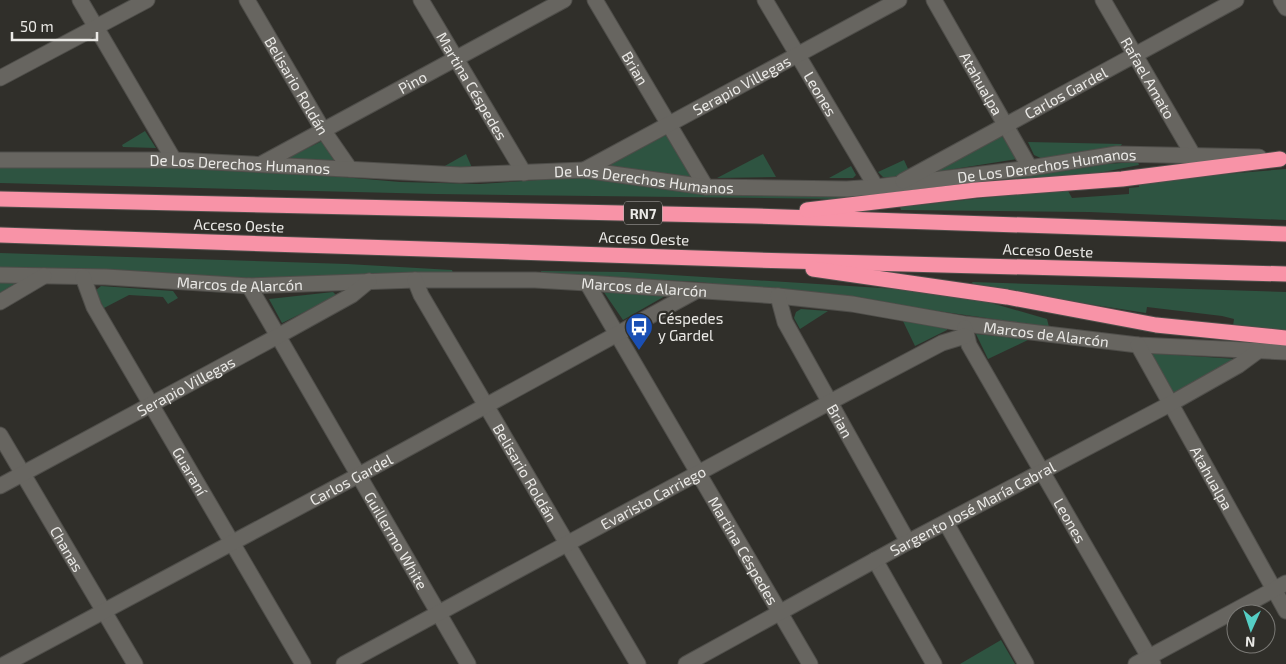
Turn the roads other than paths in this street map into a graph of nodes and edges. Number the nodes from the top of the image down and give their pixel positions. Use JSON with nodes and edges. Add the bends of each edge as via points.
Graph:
{"nodes":[{"id":1,"x":80,"y":0,"type":"edge"},
{"id":2,"x":147,"y":0,"type":"edge"},
{"id":3,"x":247,"y":0,"type":"edge"},
{"id":4,"x":421,"y":0,"type":"edge"},
{"id":5,"x":564,"y":0,"type":"edge"},
{"id":6,"x":595,"y":0,"type":"edge"},
{"id":7,"x":765,"y":0,"type":"edge"},
{"id":8,"x":899,"y":0,"type":"edge"},
{"id":9,"x":934,"y":0,"type":"edge"},
{"id":10,"x":1103,"y":0,"type":"edge"},
{"id":11,"x":1236,"y":0,"type":"edge"},
{"id":12,"x":1281,"y":0,"type":"edge"},
{"id":13,"x":1286,"y":8,"type":"edge"},
{"id":14,"x":96,"y":27,"type":"junction"},
{"id":15,"x":797,"y":55,"type":"junction"},
{"id":16,"x":1134,"y":55,"type":"junction"},
{"id":17,"x":456,"y":58,"type":"junction"},
{"id":18,"x":0,"y":78,"type":"edge"},
{"id":19,"x":670,"y":124,"type":"junction"},
{"id":20,"x":1005,"y":125,"type":"junction"},
{"id":21,"x":323,"y":130,"type":"junction"},
{"id":22,"x":1193,"y":155,"type":"junction"},
{"id":23,"x":2,"y":156,"type":"edge"},
{"id":24,"x":1284,"y":158,"type":"edge"},
{"id":25,"x":174,"y":160,"type":"junction"},
{"id":26,"x":261,"y":164,"type":"junction"},
{"id":27,"x":1030,"y":168,"type":"junction"},
{"id":28,"x":350,"y":169,"type":"junction"},
{"id":29,"x":584,"y":170,"type":"junction"},
{"id":30,"x":524,"y":173,"type":"junction"},
{"id":31,"x":895,"y":185,"type":"junction"},
{"id":32,"x":706,"y":187,"type":"junction"},
{"id":33,"x":876,"y":187,"type":"junction"},
{"id":34,"x":0,"y":199,"type":"edge"},
{"id":35,"x":756,"y":216,"type":"junction"},
{"id":36,"x":1286,"y":234,"type":"edge"},
{"id":37,"x":0,"y":235,"type":"edge"},
{"id":38,"x":757,"y":260,"type":"junction"},
{"id":39,"x":1286,"y":274,"type":"edge"},
{"id":40,"x":0,"y":275,"type":"edge"},
{"id":41,"x":44,"y":276,"type":"junction"},
{"id":42,"x":83,"y":277,"type":"junction"},
{"id":43,"x":415,"y":280,"type":"junction"},
{"id":44,"x":369,"y":281,"type":"junction"},
{"id":45,"x":587,"y":282,"type":"junction"},
{"id":46,"x":249,"y":286,"type":"junction"},
{"id":47,"x":696,"y":290,"type":"junction"},
{"id":48,"x":778,"y":296,"type":"junction"},
{"id":49,"x":0,"y":302,"type":"edge"},
{"id":50,"x":965,"y":330,"type":"junction"},
{"id":51,"x":618,"y":335,"type":"junction"},
{"id":52,"x":278,"y":336,"type":"junction"},
{"id":53,"x":1286,"y":338,"type":"edge"},
{"id":54,"x":1138,"y":345,"type":"junction"},
{"id":55,"x":1258,"y":350,"type":"junction"},
{"id":56,"x":1286,"y":352,"type":"edge"},
{"id":57,"x":830,"y":402,"type":"junction"},
{"id":58,"x":1170,"y":404,"type":"junction"},
{"id":59,"x":150,"y":405,"type":"junction"},
{"id":60,"x":486,"y":405,"type":"junction"},
{"id":61,"x":0,"y":435,"type":"edge"},
{"id":62,"x":1041,"y":473,"type":"junction"},
{"id":63,"x":22,"y":474,"type":"junction"},
{"id":64,"x":699,"y":474,"type":"junction"},
{"id":65,"x":359,"y":475,"type":"junction"},
{"id":66,"x":0,"y":486,"type":"edge"},
{"id":67,"x":946,"y":523,"type":"junction"},
{"id":68,"x":908,"y":542,"type":"junction"},
{"id":69,"x":231,"y":543,"type":"junction"},
{"id":70,"x":567,"y":544,"type":"junction"},
{"id":71,"x":875,"y":560,"type":"junction"},
{"id":72,"x":1280,"y":586,"type":"edge"},
{"id":73,"x":104,"y":611,"type":"junction"},
{"id":74,"x":1286,"y":611,"type":"edge"},
{"id":75,"x":780,"y":613,"type":"junction"},
{"id":76,"x":438,"y":614,"type":"junction"},
{"id":77,"x":1146,"y":662,"type":"edge"},
{"id":78,"x":5,"y":664,"type":"edge"},
{"id":79,"x":135,"y":664,"type":"edge"},
{"id":80,"x":303,"y":664,"type":"edge"},
{"id":81,"x":344,"y":664,"type":"edge"},
{"id":82,"x":468,"y":664,"type":"edge"},
{"id":83,"x":638,"y":664,"type":"edge"},
{"id":84,"x":686,"y":664,"type":"edge"},
{"id":85,"x":810,"y":664,"type":"edge"},
{"id":86,"x":934,"y":664,"type":"edge"},
{"id":87,"x":1026,"y":664,"type":"edge"}],
"edges":[{"from":1,"to":14,"type":"street"},
{"from":2,"to":14,"type":"street"},
{"from":3,"to":21,"type":"street","name":"Belisario Roldán"},
{"from":4,"to":17,"type":"street","name":"Martina Céspedes"},
{"from":5,"to":17,"type":"street","name":"Pino"},
{"from":6,"to":19,"type":"street","name":"Brian"},
{"from":7,"to":15,"type":"street","name":"Leones"},
{"from":8,"to":15,"type":"street","name":"Serapio Villegas"},
{"from":9,"to":20,"type":"street","name":"Atahualpa"},
{"from":10,"to":16,"type":"street","name":"Rafael Amato"},
{"from":11,"to":16,"type":"street","name":"Carlos Gardel"},
{"from":12,"to":13,"type":"street"},
{"from":14,"to":18,"type":"street"},
{"from":14,"to":25,"type":"street"},
{"from":15,"to":19,"type":"street","name":"Serapio Villegas"},
{"from":15,"to":33,"type":"street","name":"Leones"},
{"from":16,"to":20,"type":"street","name":"Carlos Gardel"},
{"from":16,"to":22,"type":"street","name":"Rafael Amato"},
{"from":17,"to":21,"type":"street","name":"Pino"},
{"from":17,"to":30,"type":"street","name":"Martina Céspedes"},
{"from":19,"to":29,"type":"street","name":"Serapio Villegas"},
{"from":19,"to":32,"type":"street","name":"Brian"},
{"from":20,"to":27,"type":"street","name":"Atahualpa"},
{"from":20,"to":31,"type":"street","name":"Carlos Gardel"},
{"from":21,"to":26,"type":"street","name":"Pino"},
{"from":21,"to":28,"type":"street","name":"Belisario Roldán"},
{"from":22,"to":24,"type":"street","name":"De Los Derechos Humanos"},
{"from":22,"to":27,"type":"street","name":"De Los Derechos Humanos","via":[[1117,154]]},
{"from":23,"to":25,"type":"street","name":"De Los Derechos Humanos"},
{"from":24,"to":35,"type":"highway"},
{"from":25,"to":26,"type":"street","name":"De Los Derechos Humanos"},
{"from":26,"to":28,"type":"street","name":"De Los Derechos Humanos"},
{"from":27,"to":31,"type":"street","name":"De Los Derechos Humanos"},
{"from":28,"to":30,"type":"street","name":"De Los Derechos Humanos","via":[[460,175]]},
{"from":29,"to":30,"type":"street","name":"De Los Derechos Humanos"},
{"from":29,"to":32,"type":"street","name":"De Los Derechos Humanos"},
{"from":31,"to":33,"type":"street","name":"De Los Derechos Humanos"},
{"from":32,"to":33,"type":"street","name":"De Los Derechos Humanos"},
{"from":34,"to":35,"type":"highway","name":"Acceso Oeste","number":"RN7"},
{"from":35,"to":36,"type":"highway","name":"Acceso Oeste","number":"RN7"},
{"from":37,"to":38,"type":"highway","name":"Acceso Oeste"},
{"from":38,"to":39,"type":"highway","name":"Acceso Oeste"},
{"from":38,"to":53,"type":"highway","via":[[1007,296],[1156,325]]},
{"from":40,"to":41,"type":"street","name":"Marcos de Alarcón"},
{"from":41,"to":42,"type":"street","name":"Marcos de Alarcón"},
{"from":41,"to":49,"type":"street"},
{"from":42,"to":46,"type":"street","name":"Marcos de Alarcón"},
{"from":42,"to":59,"type":"street","name":"Guaraní","via":[[94,307]]},
{"from":43,"to":44,"type":"street","name":"Marcos de Alarcón"},
{"from":43,"to":45,"type":"street","name":"Marcos de Alarcón"},
{"from":43,"to":60,"type":"street","name":"Belisario Roldán"},
{"from":44,"to":46,"type":"street","name":"Marcos de Alarcón"},
{"from":44,"to":52,"type":"street","name":"Serapio Villegas","via":[[352,295]]},
{"from":45,"to":47,"type":"street","name":"Marcos de Alarcón"},
{"from":45,"to":51,"type":"street","name":"Martina Céspedes"},
{"from":46,"to":52,"type":"street","name":"Guillermo White"},
{"from":47,"to":48,"type":"street","name":"Marcos de Alarcón"},
{"from":47,"to":51,"type":"street","name":"Carlos Gardel"},
{"from":48,"to":50,"type":"street","name":"Marcos de Alarcón","via":[[852,304]]},
{"from":48,"to":57,"type":"street","name":"Brian","via":[[786,322]]},
{"from":50,"to":54,"type":"street","name":"Marcos de Alarcón"},
{"from":50,"to":57,"type":"street","name":"Evaristo Carriego"},
{"from":50,"to":62,"type":"street","name":"Leones","via":[[969,346]]},
{"from":51,"to":60,"type":"street","name":"Carlos Gardel"},
{"from":51,"to":64,"type":"street","name":"Martina Céspedes"},
{"from":52,"to":59,"type":"street","name":"Serapio Villegas"},
{"from":52,"to":65,"type":"street","name":"Guillermo White"},
{"from":54,"to":55,"type":"street","name":"Marcos de Alarcón"},
{"from":54,"to":58,"type":"street","name":"Atahualpa"},
{"from":55,"to":56,"type":"street","name":"Marcos de Alarcón"},
{"from":55,"to":58,"type":"street","name":"Sargento José María Cabral","via":[[1239,365]]},
{"from":57,"to":64,"type":"street","name":"Evaristo Carriego"},
{"from":57,"to":68,"type":"street","name":"Brian"},
{"from":58,"to":62,"type":"street","name":"Sargento José María Cabral"},
{"from":58,"to":72,"type":"street","name":"Atahualpa"},
{"from":59,"to":63,"type":"street","name":"Serapio Villegas"},
{"from":59,"to":69,"type":"street","name":"Guaraní"},
{"from":60,"to":65,"type":"street","name":"Carlos Gardel"},
{"from":60,"to":70,"type":"street","name":"Belisario Roldán"},
{"from":61,"to":63,"type":"street","name":"Chanas"},
{"from":62,"to":67,"type":"street","name":"Sargento José María Cabral"},
{"from":62,"to":77,"type":"street","name":"Leones"},
{"from":63,"to":66,"type":"street","name":"Serapio Villegas"},
{"from":63,"to":73,"type":"street","name":"Chanas"},
{"from":64,"to":70,"type":"street","name":"Evaristo Carriego"},
{"from":64,"to":75,"type":"street","name":"Martina Céspedes"},
{"from":65,"to":69,"type":"street","name":"Carlos Gardel"},
{"from":65,"to":76,"type":"street","name":"Guillermo White"},
{"from":67,"to":68,"type":"street","name":"Sargento José María Cabral"},
{"from":67,"to":87,"type":"street"},
{"from":68,"to":71,"type":"street","name":"Sargento José María Cabral"},
{"from":69,"to":73,"type":"street","name":"Carlos Gardel"},
{"from":69,"to":80,"type":"street","name":"Guaraní"},
{"from":70,"to":76,"type":"street","name":"Evaristo Carriego"},
{"from":70,"to":83,"type":"street","name":"Belisario Roldán"},
{"from":71,"to":75,"type":"street","name":"Sargento José María Cabral"},
{"from":71,"to":86,"type":"street"},
{"from":72,"to":74,"type":"street","name":"Atahualpa"},
{"from":72,"to":77,"type":"street"},
{"from":73,"to":78,"type":"street","name":"Carlos Gardel"},
{"from":73,"to":79,"type":"street","name":"Chanas"},
{"from":75,"to":84,"type":"street","name":"Sargento José María Cabral"},
{"from":75,"to":85,"type":"street","name":"Martina Céspedes"},
{"from":76,"to":81,"type":"street","name":"Evaristo Carriego"},
{"from":76,"to":82,"type":"street","name":"Guillermo White"}]}
